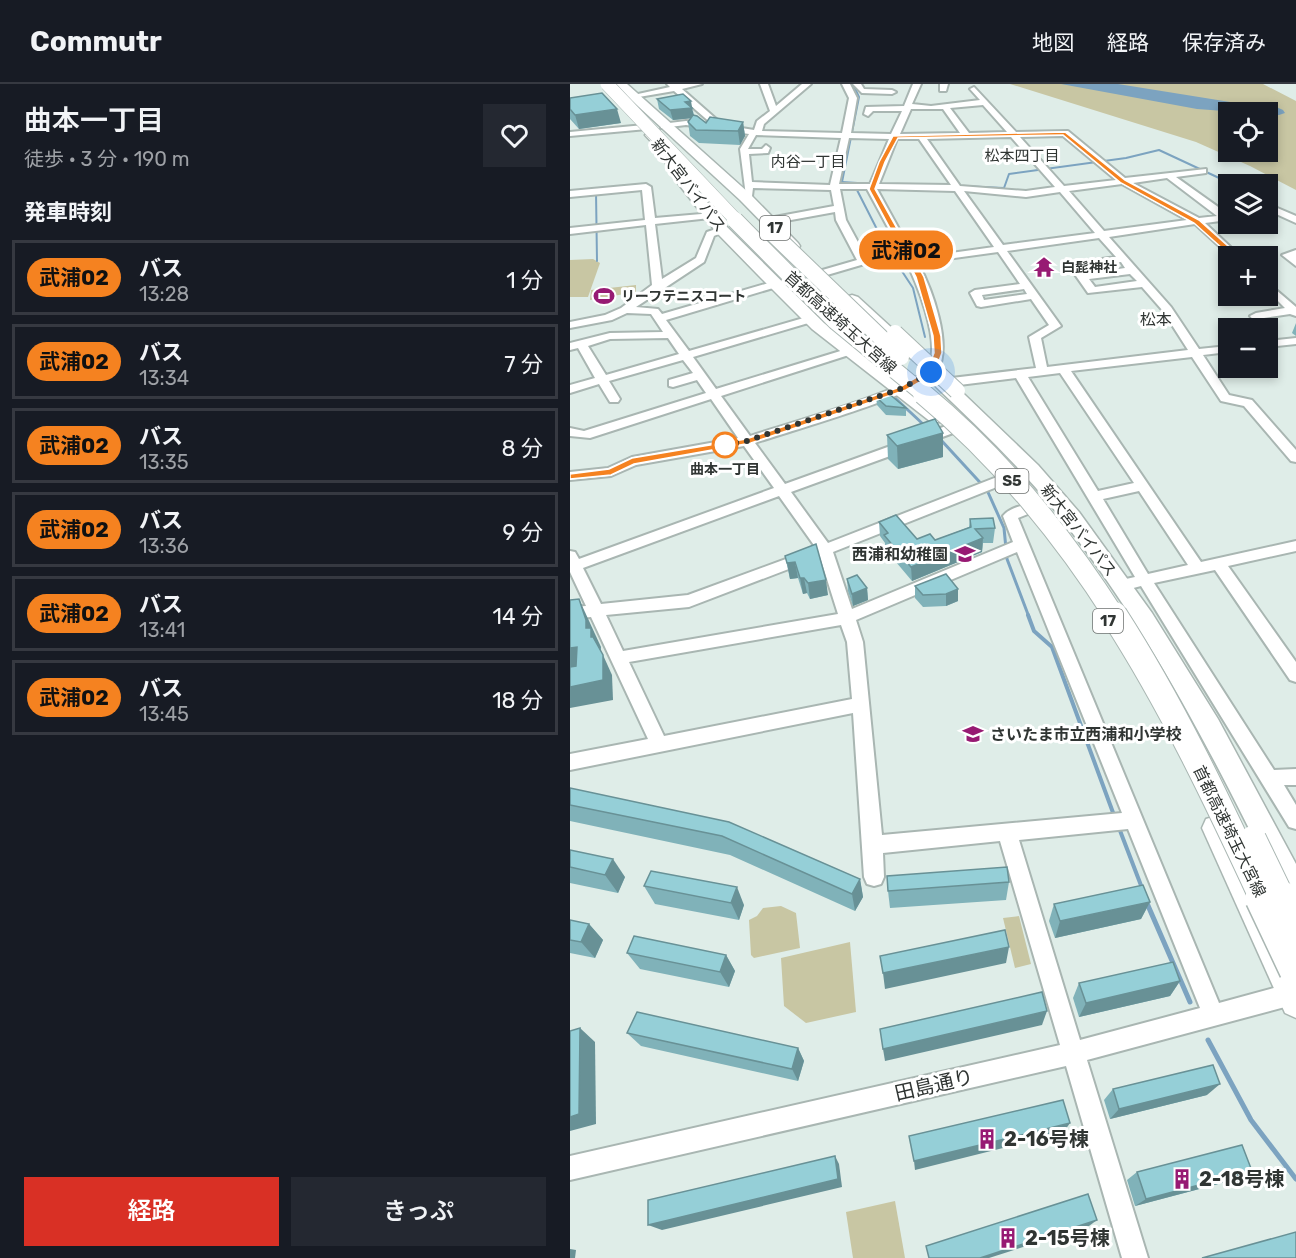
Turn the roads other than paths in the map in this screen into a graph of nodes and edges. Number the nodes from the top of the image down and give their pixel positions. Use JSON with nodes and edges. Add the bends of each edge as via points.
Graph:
{"nodes":[{"id":1,"x":601,"y":84,"type":"edge"},
{"id":2,"x":615,"y":84,"type":"edge"},
{"id":3,"x":620,"y":84,"type":"edge"},
{"id":4,"x":698,"y":84,"type":"edge"},
{"id":5,"x":764,"y":84,"type":"edge"},
{"id":6,"x":807,"y":84,"type":"edge"},
{"id":7,"x":846,"y":84,"type":"edge"},
{"id":8,"x":858,"y":84,"type":"edge"},
{"id":9,"x":673,"y":86,"type":"edge"},
{"id":10,"x":891,"y":89,"type":"edge"},
{"id":11,"x":973,"y":92,"type":"dead end"},
{"id":12,"x":610,"y":95,"type":"edge"},
{"id":13,"x":956,"y":95,"type":"dead end"},
{"id":14,"x":633,"y":96,"type":"junction"},
{"id":15,"x":911,"y":97,"type":"edge"},
{"id":16,"x":933,"y":97,"type":"dead end"},
{"id":17,"x":922,"y":98,"type":"dead end"},
{"id":18,"x":986,"y":102,"type":"junction"},
{"id":19,"x":945,"y":107,"type":"junction"},
{"id":20,"x":774,"y":111,"type":"junction"},
{"id":21,"x":868,"y":114,"type":"dead end"},
{"id":22,"x":570,"y":125,"type":"edge"},
{"id":23,"x":664,"y":126,"type":"junction"},
{"id":24,"x":644,"y":127,"type":"junction"},
{"id":25,"x":722,"y":128,"type":"junction"},
{"id":26,"x":756,"y":132,"type":"junction"},
{"id":27,"x":574,"y":134,"type":"edge"},
{"id":28,"x":1015,"y":134,"type":"junction"},
{"id":29,"x":850,"y":135,"type":"junction"},
{"id":30,"x":921,"y":135,"type":"junction"},
{"id":31,"x":966,"y":135,"type":"junction"},
{"id":32,"x":896,"y":136,"type":"junction"},
{"id":33,"x":766,"y":148,"type":"dead end"},
{"id":34,"x":744,"y":152,"type":"junction"},
{"id":35,"x":688,"y":169,"type":"junction"},
{"id":36,"x":1203,"y":171,"type":"dead end"},
{"id":37,"x":1169,"y":176,"type":"junction"},
{"id":38,"x":1123,"y":181,"type":"junction"},
{"id":39,"x":872,"y":185,"type":"junction"},
{"id":40,"x":841,"y":187,"type":"junction"},
{"id":41,"x":956,"y":187,"type":"junction"},
{"id":42,"x":1062,"y":189,"type":"junction"},
{"id":43,"x":746,"y":190,"type":"junction"},
{"id":44,"x":570,"y":194,"type":"edge"},
{"id":45,"x":839,"y":208,"type":"junction"},
{"id":46,"x":1218,"y":211,"type":"edge"},
{"id":47,"x":1278,"y":211,"type":"edge"},
{"id":48,"x":710,"y":215,"type":"junction"},
{"id":49,"x":1218,"y":218,"type":"edge"},
{"id":50,"x":1296,"y":220,"type":"edge"},
{"id":51,"x":1197,"y":221,"type":"junction"},
{"id":52,"x":650,"y":222,"type":"junction"},
{"id":53,"x":769,"y":225,"type":"junction"},
{"id":54,"x":722,"y":230,"type":"junction"},
{"id":55,"x":570,"y":231,"type":"edge"},
{"id":56,"x":1101,"y":234,"type":"junction"},
{"id":57,"x":1224,"y":246,"type":"edge"},
{"id":58,"x":905,"y":249,"type":"junction"},
{"id":59,"x":999,"y":249,"type":"junction"},
{"id":60,"x":1296,"y":253,"type":"edge"},
{"id":61,"x":1123,"y":259,"type":"junction"},
{"id":62,"x":912,"y":261,"type":"junction"},
{"id":63,"x":862,"y":262,"type":"junction"},
{"id":64,"x":1296,"y":263,"type":"edge"},
{"id":65,"x":1133,"y":270,"type":"junction"},
{"id":66,"x":823,"y":273,"type":"junction"},
{"id":67,"x":1083,"y":278,"type":"junction"},
{"id":68,"x":1144,"y":283,"type":"junction"},
{"id":69,"x":776,"y":284,"type":"junction"},
{"id":70,"x":1025,"y":286,"type":"junction"},
{"id":71,"x":658,"y":287,"type":"junction"},
{"id":72,"x":1278,"y":290,"type":"edge"},
{"id":73,"x":1296,"y":291,"type":"edge"},
{"id":74,"x":1032,"y":296,"type":"junction"},
{"id":75,"x":1278,"y":296,"type":"edge"},
{"id":76,"x":626,"y":310,"type":"junction"},
{"id":77,"x":1295,"y":312,"type":"edge"},
{"id":78,"x":660,"y":318,"type":"junction"},
{"id":79,"x":1258,"y":318,"type":"edge"},
{"id":80,"x":815,"y":322,"type":"junction"},
{"id":81,"x":570,"y":326,"type":"edge"},
{"id":82,"x":672,"y":335,"type":"junction"},
{"id":83,"x":1296,"y":341,"type":"edge"},
{"id":84,"x":1278,"y":343,"type":"edge"},
{"id":85,"x":575,"y":345,"type":"edge"},
{"id":86,"x":1218,"y":350,"type":"edge"},
{"id":87,"x":851,"y":351,"type":"junction"},
{"id":88,"x":1197,"y":353,"type":"junction"},
{"id":89,"x":686,"y":356,"type":"junction"},
{"id":90,"x":1064,"y":369,"type":"junction"},
{"id":91,"x":1042,"y":372,"type":"junction"},
{"id":92,"x":1020,"y":374,"type":"junction"},
{"id":93,"x":700,"y":375,"type":"junction"},
{"id":94,"x":942,"y":375,"type":"junction"},
{"id":95,"x":601,"y":380,"type":"junction"},
{"id":96,"x":673,"y":383,"type":"dead end"},
{"id":97,"x":903,"y":388,"type":"junction"},
{"id":98,"x":570,"y":389,"type":"edge"},
{"id":99,"x":714,"y":394,"type":"junction"},
{"id":100,"x":614,"y":399,"type":"dead end"},
{"id":101,"x":570,"y":432,"type":"edge"},
{"id":102,"x":940,"y":433,"type":"junction"},
{"id":103,"x":747,"y":441,"type":"junction"},
{"id":104,"x":1296,"y":458,"type":"edge"},
{"id":105,"x":570,"y":476,"type":"edge"},
{"id":106,"x":990,"y":484,"type":"junction"},
{"id":107,"x":1143,"y":486,"type":"junction"},
{"id":108,"x":782,"y":490,"type":"junction"},
{"id":109,"x":1094,"y":496,"type":"junction"},
{"id":110,"x":1028,"y":509,"type":"junction"},
{"id":111,"x":1022,"y":544,"type":"junction"},
{"id":112,"x":1296,"y":546,"type":"edge"},
{"id":113,"x":825,"y":550,"type":"junction"},
{"id":114,"x":572,"y":560,"type":"edge"},
{"id":115,"x":1218,"y":563,"type":"junction"},
{"id":116,"x":1197,"y":567,"type":"junction"},
{"id":117,"x":1144,"y":579,"type":"junction"},
{"id":118,"x":1122,"y":585,"type":"junction"},
{"id":119,"x":596,"y":610,"type":"junction"},
{"id":120,"x":570,"y":613,"type":"edge"},
{"id":121,"x":846,"y":618,"type":"junction"},
{"id":122,"x":617,"y":658,"type":"junction"},
{"id":123,"x":1296,"y":675,"type":"edge"},
{"id":124,"x":861,"y":704,"type":"junction"},
{"id":125,"x":659,"y":744,"type":"junction"},
{"id":126,"x":570,"y":762,"type":"edge"},
{"id":127,"x":1296,"y":777,"type":"edge"},
{"id":128,"x":1269,"y":778,"type":"junction"},
{"id":129,"x":1136,"y":820,"type":"junction"},
{"id":130,"x":1296,"y":821,"type":"edge"},
{"id":131,"x":1007,"y":832,"type":"junction"},
{"id":132,"x":873,"y":844,"type":"junction"},
{"id":133,"x":874,"y":877,"type":"dead end"},
{"id":134,"x":1296,"y":893,"type":"edge"},
{"id":135,"x":1296,"y":927,"type":"edge"},
{"id":136,"x":1295,"y":990,"type":"edge"},
{"id":137,"x":1214,"y":1016,"type":"junction"},
{"id":138,"x":1072,"y":1053,"type":"junction"},
{"id":139,"x":570,"y":1168,"type":"edge"},
{"id":140,"x":1135,"y":1258,"type":"edge"}],
"edges":[{"from":1,"to":12,"type":"highway","name":"新大宮バイパス","number":"17"},
{"from":2,"to":53,"type":"highway","name":"首都高速埼玉大宮線","number":"S5"},
{"from":3,"to":14,"type":"highway","name":"新大宮バイパス","number":"17"},
{"from":4,"to":9,"type":"street"},
{"from":5,"to":20,"type":"street"},
{"from":6,"to":20,"type":"street"},
{"from":7,"to":29,"type":"street","via":[[853,98]]},
{"from":8,"to":10,"type":"street","via":[[862,91]]},
{"from":9,"to":14,"type":"street"},
{"from":9,"to":25,"type":"street"},
{"from":11,"to":18,"type":"street"},
{"from":12,"to":24,"type":"highway","name":"新大宮バイパス","number":"17"},
{"from":12,"to":35,"type":"highway","name":"首都高速埼玉大宮線","number":"S5","bridge":true,"via":[[663,138]]},
{"from":13,"to":16,"type":"street"},
{"from":14,"to":23,"type":"highway","name":"新大宮バイパス","number":"17"},
{"from":15,"to":17,"type":"street"},
{"from":15,"to":19,"type":"street"},
{"from":15,"to":21,"type":"street","via":[[869,109]]},
{"from":15,"to":32,"type":"street"},
{"from":18,"to":19,"type":"street"},
{"from":18,"to":28,"type":"street"},
{"from":19,"to":31,"type":"street"},
{"from":20,"to":26,"type":"street"},
{"from":22,"to":27,"type":"street"},
{"from":23,"to":25,"type":"street","via":[[686,123]]},
{"from":23,"to":43,"type":"highway","name":"新大宮バイパス","number":"17"},
{"from":24,"to":27,"type":"street"},
{"from":24,"to":48,"type":"highway","name":"新大宮バイパス","number":"17","via":[[664,148],[678,174]]},
{"from":25,"to":26,"type":"street"},
{"from":26,"to":29,"type":"street"},
{"from":26,"to":34,"type":"street"},
{"from":28,"to":31,"type":"street"},
{"from":28,"to":38,"type":"street","via":[[1065,134]]},
{"from":28,"to":42,"type":"street"},
{"from":29,"to":32,"type":"street"},
{"from":29,"to":40,"type":"street","via":[[834,181]]},
{"from":30,"to":31,"type":"street"},
{"from":30,"to":32,"type":"street"},
{"from":30,"to":41,"type":"street"},
{"from":32,"to":39,"type":"street"},
{"from":33,"to":34,"type":"street"},
{"from":34,"to":43,"type":"street"},
{"from":35,"to":80,"type":"highway","number":"17","bridge":true,"via":[[703,193],[751,249],[818,316]]},
{"from":35,"to":136,"type":"highway","name":"首都高速埼玉大宮線","number":"S5","bridge":true,"via":[[821,308],[979,446],[1063,541],[1154,678],[1226,820]]},
{"from":36,"to":37,"type":"street"},
{"from":37,"to":38,"type":"street"},
{"from":37,"to":46,"type":"street"},
{"from":38,"to":42,"type":"street"},
{"from":38,"to":51,"type":"street"},
{"from":39,"to":40,"type":"street"},
{"from":39,"to":41,"type":"street"},
{"from":39,"to":58,"type":"street"},
{"from":40,"to":43,"type":"street"},
{"from":40,"to":45,"type":"street"},
{"from":41,"to":42,"type":"street","via":[[1026,194]]},
{"from":41,"to":59,"type":"street"},
{"from":42,"to":56,"type":"street"},
{"from":43,"to":53,"type":"highway","name":"新大宮バイパス","number":"17"},
{"from":44,"to":52,"type":"street","via":[[646,186]]},
{"from":45,"to":53,"type":"street"},
{"from":45,"to":63,"type":"street"},
{"from":47,"to":50,"type":"street"},
{"from":48,"to":52,"type":"street"},
{"from":48,"to":54,"type":"highway","name":"新大宮バイパス","number":"17"},
{"from":49,"to":51,"type":"street"},
{"from":51,"to":56,"type":"street"},
{"from":51,"to":57,"type":"street"},
{"from":52,"to":55,"type":"street"},
{"from":52,"to":71,"type":"street"},
{"from":53,"to":66,"type":"highway","name":"新大宮バイパス","number":"17"},
{"from":53,"to":94,"type":"highway","number":"S5","bridge":true,"via":[[800,245]]},
{"from":53,"to":135,"type":"highway","name":"首都高速埼玉大宮線","number":"S5","bridge":true,"via":[[989,442],[1074,538],[1167,675]]},
{"from":54,"to":69,"type":"highway","name":"新大宮バイパス","number":"17"},
{"from":54,"to":71,"type":"street","via":[[711,234],[700,260]]},
{"from":56,"to":59,"type":"street"},
{"from":56,"to":61,"type":"street"},
{"from":58,"to":62,"type":"street"},
{"from":58,"to":63,"type":"street"},
{"from":59,"to":62,"type":"street"},
{"from":59,"to":70,"type":"street"},
{"from":60,"to":64,"type":"street","via":[[1287,255]]},
{"from":61,"to":65,"type":"street"},
{"from":61,"to":67,"type":"street","via":[[1074,266]]},
{"from":62,"to":94,"type":"street","via":[[937,336]]},
{"from":63,"to":66,"type":"street"},
{"from":65,"to":67,"type":"street"},
{"from":65,"to":68,"type":"street"},
{"from":66,"to":94,"type":"highway","name":"新大宮バイパス","number":"17","via":[[908,351]]},
{"from":67,"to":68,"type":"street","via":[[1092,291]]},
{"from":68,"to":88,"type":"street"},
{"from":69,"to":78,"type":"street"},
{"from":69,"to":80,"type":"highway","name":"新大宮バイパス","number":"17"},
{"from":70,"to":74,"type":"street"},
{"from":70,"to":74,"type":"street","via":[[975,293],[981,304]]},
{"from":71,"to":76,"type":"street"},
{"from":72,"to":73,"type":"street"},
{"from":74,"to":91,"type":"street","via":[[1055,326],[1035,337]]},
{"from":75,"to":77,"type":"street"},
{"from":76,"to":78,"type":"street","via":[[654,311]]},
{"from":76,"to":81,"type":"street"},
{"from":77,"to":79,"type":"street"},
{"from":78,"to":82,"type":"street"},
{"from":80,"to":87,"type":"highway","name":"新大宮バイパス","number":"17"},
{"from":80,"to":89,"type":"street"},
{"from":82,"to":85,"type":"street","via":[[610,336]]},
{"from":82,"to":89,"type":"street"},
{"from":83,"to":84,"type":"street"},
{"from":85,"to":95,"type":"street"},
{"from":86,"to":88,"type":"street"},
{"from":87,"to":97,"type":"highway","name":"新大宮バイパス","number":"17"},
{"from":87,"to":99,"type":"street"},
{"from":88,"to":90,"type":"street"},
{"from":88,"to":104,"type":"street","via":[[1225,398],[1248,403]]},
{"from":89,"to":93,"type":"street"},
{"from":89,"to":95,"type":"street"},
{"from":90,"to":91,"type":"street"},
{"from":90,"to":107,"type":"street"},
{"from":91,"to":92,"type":"street"},
{"from":92,"to":94,"type":"street"},
{"from":92,"to":109,"type":"street"},
{"from":93,"to":96,"type":"street"},
{"from":93,"to":99,"type":"street"},
{"from":94,"to":97,"type":"street"},
{"from":94,"to":118,"type":"highway","name":"新大宮バイパス","number":"17","via":[[1072,519]]},
{"from":95,"to":98,"type":"street"},
{"from":95,"to":100,"type":"street"},
{"from":97,"to":102,"type":"highway","name":"新大宮バイパス","number":"17"},
{"from":97,"to":103,"type":"street"},
{"from":99,"to":101,"type":"street","via":[[585,435]]},
{"from":99,"to":103,"type":"street"},
{"from":102,"to":106,"type":"highway","name":"新大宮バイパス","number":"17"},
{"from":102,"to":108,"type":"street"},
{"from":103,"to":105,"type":"street","via":[[632,461],[611,472]]},
{"from":103,"to":108,"type":"street"},
{"from":106,"to":110,"type":"highway","name":"新大宮バイパス","number":"17"},
{"from":106,"to":113,"type":"street"},
{"from":107,"to":109,"type":"street"},
{"from":107,"to":116,"type":"street"},
{"from":108,"to":113,"type":"street"},
{"from":108,"to":114,"type":"street"},
{"from":109,"to":117,"type":"street"},
{"from":110,"to":111,"type":"street","via":[[1010,516]]},
{"from":110,"to":136,"type":"highway","name":"新大宮バイパス","number":"17","via":[[1102,611],[1170,728]]},
{"from":111,"to":121,"type":"street"},
{"from":111,"to":129,"type":"street"},
{"from":112,"to":115,"type":"street"},
{"from":113,"to":119,"type":"street","via":[[689,601]]},
{"from":113,"to":121,"type":"street"},
{"from":114,"to":119,"type":"street"},
{"from":115,"to":116,"type":"street"},
{"from":115,"to":123,"type":"street"},
{"from":116,"to":117,"type":"street"},
{"from":117,"to":118,"type":"street"},
{"from":117,"to":128,"type":"street"},
{"from":118,"to":134,"type":"highway","name":"新大宮バイパス","number":"17","via":[[1203,716]]},
{"from":119,"to":120,"type":"street"},
{"from":119,"to":122,"type":"street"},
{"from":121,"to":122,"type":"street"},
{"from":121,"to":124,"type":"street","via":[[855,642]]},
{"from":122,"to":125,"type":"street"},
{"from":124,"to":125,"type":"street"},
{"from":124,"to":132,"type":"street"},
{"from":125,"to":126,"type":"street"},
{"from":127,"to":128,"type":"street"},
{"from":128,"to":130,"type":"street"},
{"from":129,"to":131,"type":"street"},
{"from":129,"to":137,"type":"street"},
{"from":131,"to":132,"type":"street"},
{"from":131,"to":138,"type":"street"},
{"from":132,"to":133,"type":"street"},
{"from":136,"to":137,"type":"street","name":"田島通り"},
{"from":137,"to":138,"type":"street","name":"田島通り"},
{"from":138,"to":139,"type":"street","name":"田島通り"},
{"from":138,"to":140,"type":"street"}]}
